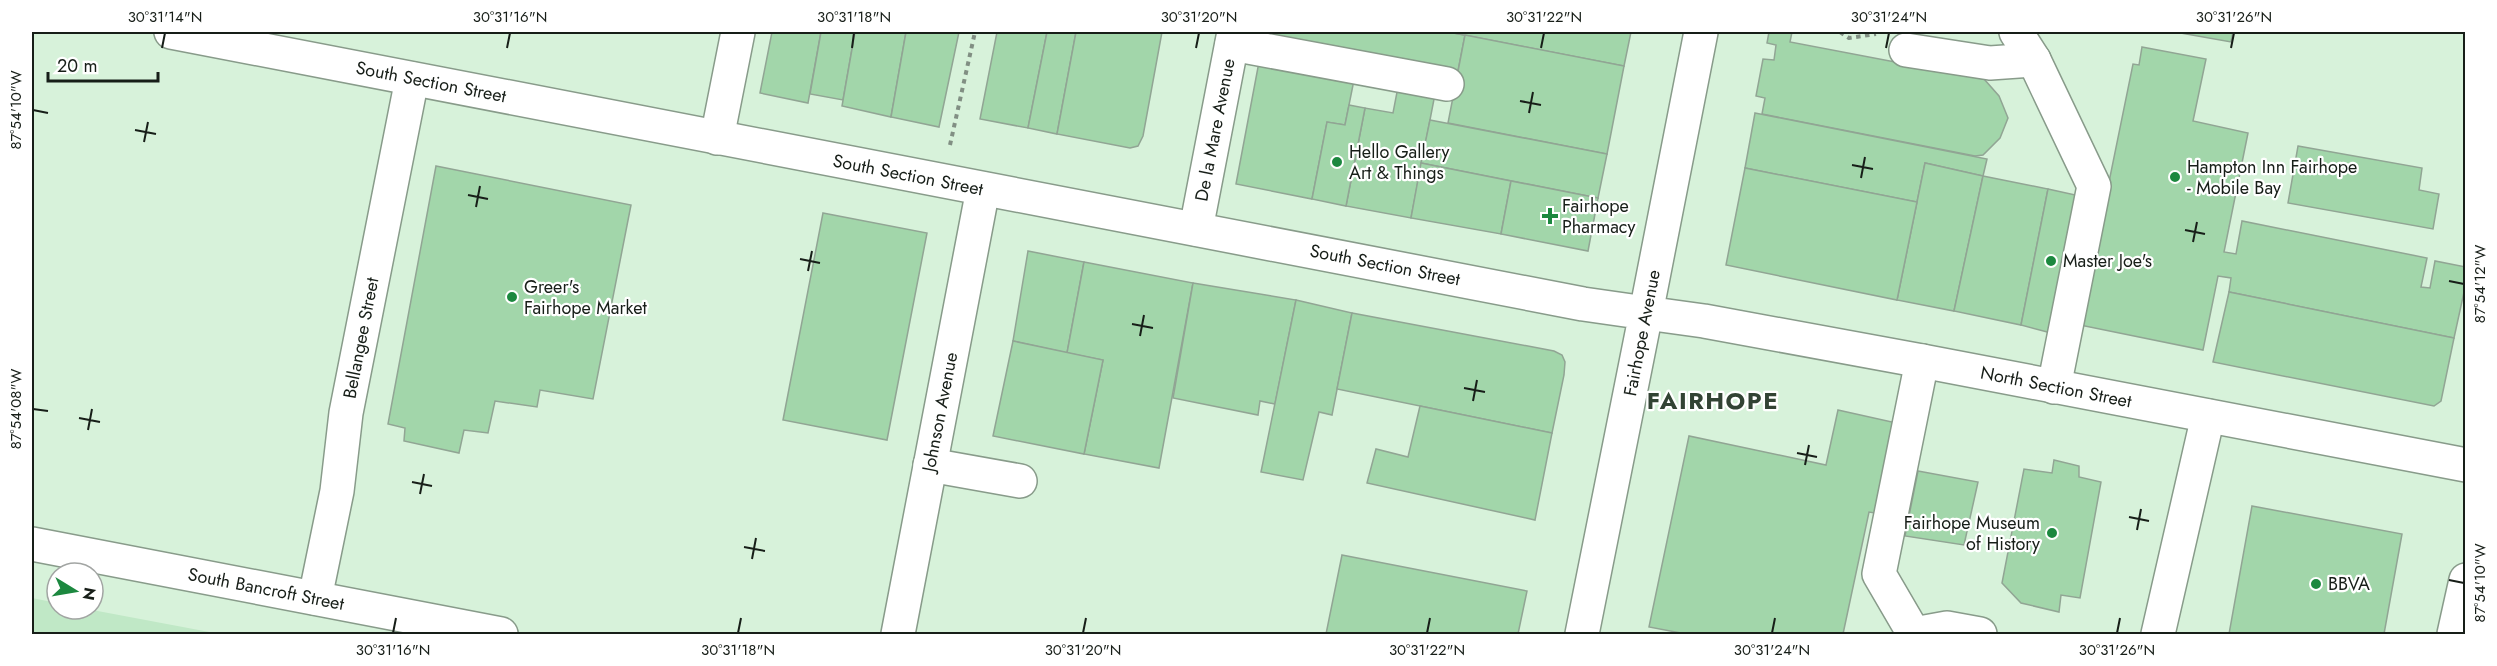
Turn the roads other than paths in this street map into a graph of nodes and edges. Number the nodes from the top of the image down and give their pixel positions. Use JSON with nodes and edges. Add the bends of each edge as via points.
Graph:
{"nodes":[{"id":1,"x":171,"y":32,"type":"edge"},
{"id":2,"x":738,"y":32,"type":"edge"},
{"id":3,"x":1701,"y":32,"type":"edge"},
{"id":4,"x":2016,"y":32,"type":"edge"},
{"id":5,"x":240,"y":38,"type":"edge"},
{"id":6,"x":1233,"y":38,"type":"edge"},
{"id":7,"x":1906,"y":50,"type":"dead end"},
{"id":8,"x":2034,"y":60,"type":"junction"},
{"id":9,"x":412,"y":79,"type":"junction"},
{"id":10,"x":1447,"y":84,"type":"dead end"},
{"id":11,"x":717,"y":138,"type":"junction"},
{"id":12,"x":983,"y":189,"type":"junction"},
{"id":13,"x":1196,"y":228,"type":"junction"},
{"id":14,"x":1646,"y":313,"type":"junction"},
{"id":15,"x":1922,"y":361,"type":"junction"},
{"id":16,"x":2054,"y":387,"type":"junction"},
{"id":17,"x":2208,"y":416,"type":"junction"},
{"id":18,"x":930,"y":465,"type":"junction"},
{"id":19,"x":2466,"y":465,"type":"edge"},
{"id":20,"x":1020,"y":481,"type":"dead end"},
{"id":21,"x":32,"y":544,"type":"edge"},
{"id":22,"x":2466,"y":580,"type":"edge"},
{"id":23,"x":315,"y":598,"type":"junction"},
{"id":24,"x":501,"y":634,"type":"edge"},
{"id":25,"x":898,"y":634,"type":"edge"},
{"id":26,"x":1582,"y":634,"type":"edge"},
{"id":27,"x":1914,"y":634,"type":"edge"},
{"id":28,"x":1980,"y":634,"type":"edge"},
{"id":29,"x":2158,"y":634,"type":"edge"},
{"id":30,"x":2455,"y":634,"type":"edge"}],
"edges":[{"from":1,"to":5,"type":"street","name":"South Section Street"},
{"from":2,"to":11,"type":"street"},
{"from":3,"to":14,"type":"street","name":"Fairhope Avenue"},
{"from":4,"to":8,"type":"street"},
{"from":5,"to":9,"type":"street","name":"South Section Street"},
{"from":6,"to":10,"type":"street"},
{"from":6,"to":13,"type":"street","name":"De la Mare Avenue"},
{"from":7,"to":8,"type":"street","via":[[1990,63]]},
{"from":8,"to":16,"type":"street","via":[[2094,186]]},
{"from":9,"to":11,"type":"street","name":"South Section Street"},
{"from":9,"to":23,"type":"street","name":"Bellangee Street","via":[[346,413],[337,491]]},
{"from":11,"to":12,"type":"street","name":"South Section Street"},
{"from":12,"to":13,"type":"street","name":"South Section Street"},
{"from":12,"to":18,"type":"street","name":"Johnson Avenue"},
{"from":13,"to":14,"type":"street","name":"South Section Street"},
{"from":14,"to":15,"type":"street","name":"North Section Street"},
{"from":14,"to":26,"type":"street","name":"Fairhope Avenue"},
{"from":15,"to":16,"type":"street","name":"North Section Street"},
{"from":15,"to":27,"type":"street","via":[[1879,574]]},
{"from":16,"to":17,"type":"street","name":"North Section Street"},
{"from":17,"to":19,"type":"street","name":"North Section Street"},
{"from":17,"to":29,"type":"street"},
{"from":18,"to":20,"type":"street"},
{"from":18,"to":25,"type":"street","name":"Johnson Avenue"},
{"from":21,"to":23,"type":"street","name":"South Bancroft Street"},
{"from":22,"to":30,"type":"street"},
{"from":23,"to":24,"type":"street","name":"South Bancroft Street"},
{"from":27,"to":28,"type":"street","via":[[1947,628]]}]}
